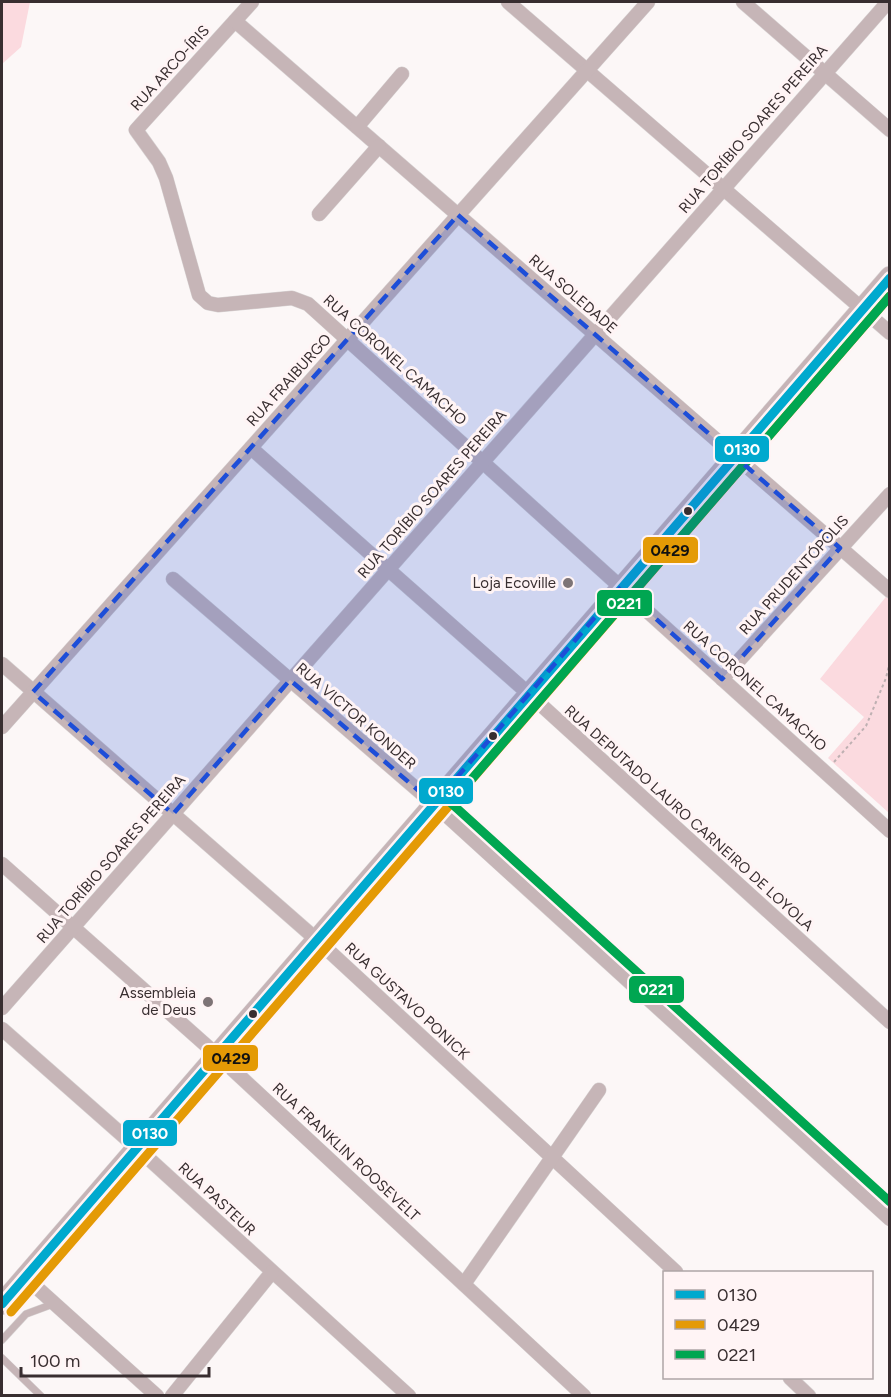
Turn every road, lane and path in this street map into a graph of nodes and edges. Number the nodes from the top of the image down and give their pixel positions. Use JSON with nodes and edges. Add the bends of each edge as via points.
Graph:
{"nodes":[{"id":1,"x":252,"y":2,"type":"edge"},
{"id":2,"x":508,"y":2,"type":"edge"},
{"id":3,"x":648,"y":2,"type":"edge"},
{"id":4,"x":743,"y":2,"type":"edge"},
{"id":5,"x":888,"y":2,"type":"edge"},
{"id":6,"x":235,"y":21,"type":"junction"},
{"id":7,"x":587,"y":70,"type":"junction"},
{"id":8,"x":825,"y":73,"type":"junction"},
{"id":9,"x":402,"y":74,"type":"dead end"},
{"id":10,"x":357,"y":127,"type":"junction"},
{"id":11,"x":136,"y":130,"type":"joint"},
{"id":12,"x":890,"y":130,"type":"edge"},
{"id":13,"x":379,"y":146,"type":"junction"},
{"id":14,"x":723,"y":188,"type":"junction"},
{"id":15,"x":319,"y":214,"type":"dead end"},
{"id":16,"x":458,"y":215,"type":"junction"},
{"id":17,"x":890,"y":277,"type":"edge"},
{"id":18,"x":862,"y":309,"type":"junction"},
{"id":19,"x":890,"y":333,"type":"edge"},
{"id":20,"x":595,"y":334,"type":"junction"},
{"id":21,"x":348,"y":339,"type":"junction"},
{"id":22,"x":250,"y":448,"type":"junction"},
{"id":23,"x":735,"y":456,"type":"junction"},
{"id":24,"x":483,"y":462,"type":"junction"},
{"id":25,"x":890,"y":494,"type":"edge"},
{"id":26,"x":840,"y":548,"type":"junction"},
{"id":27,"x":388,"y":569,"type":"junction"},
{"id":28,"x":173,"y":579,"type":"dead end"},
{"id":29,"x":621,"y":587,"type":"junction"},
{"id":30,"x":890,"y":591,"type":"edge"},
{"id":31,"x":890,"y":661,"type":"edge"},
{"id":32,"x":2,"y":664,"type":"edge"},
{"id":33,"x":722,"y":679,"type":"junction"},
{"id":34,"x":290,"y":680,"type":"junction"},
{"id":35,"x":33,"y":692,"type":"junction"},
{"id":36,"x":529,"y":694,"type":"junction"},
{"id":37,"x":2,"y":727,"type":"edge"},
{"id":38,"x":824,"y":771,"type":"junction"},
{"id":39,"x":434,"y":804,"type":"junction"},
{"id":40,"x":172,"y":814,"type":"junction"},
{"id":41,"x":890,"y":831,"type":"edge"},
{"id":42,"x":2,"y":864,"type":"edge"},
{"id":43,"x":73,"y":927,"type":"junction"},
{"id":44,"x":317,"y":940,"type":"junction"},
{"id":45,"x":2,"y":1008,"type":"edge"},
{"id":46,"x":890,"y":1023,"type":"edge"},
{"id":47,"x":2,"y":1029,"type":"edge"},
{"id":48,"x":218,"y":1054,"type":"junction"},
{"id":49,"x":599,"y":1090,"type":"dead end"},
{"id":50,"x":137,"y":1148,"type":"junction"},
{"id":51,"x":552,"y":1158,"type":"junction"},
{"id":52,"x":890,"y":1219,"type":"edge"},
{"id":53,"x":675,"y":1271,"type":"edge"},
{"id":54,"x":272,"y":1272,"type":"junction"},
{"id":55,"x":25,"y":1277,"type":"junction"},
{"id":56,"x":464,"y":1284,"type":"junction"},
{"id":57,"x":2,"y":1304,"type":"edge"},
{"id":58,"x":53,"y":1304,"type":"junction"},
{"id":59,"x":2,"y":1340,"type":"edge"},
{"id":60,"x":2,"y":1358,"type":"edge"},
{"id":61,"x":792,"y":1379,"type":"edge"},
{"id":62,"x":41,"y":1395,"type":"edge"},
{"id":63,"x":157,"y":1395,"type":"edge"},
{"id":64,"x":172,"y":1395,"type":"edge"},
{"id":65,"x":409,"y":1395,"type":"edge"},
{"id":66,"x":584,"y":1395,"type":"edge"},
{"id":67,"x":809,"y":1395,"type":"edge"}],
"edges":[{"from":1,"to":6,"type":"street","name":"RUA ARCO-ÍRIS"},
{"from":2,"to":7,"type":"street"},
{"from":3,"to":7,"type":"street","name":"RUA FRAIBURGO"},
{"from":4,"to":8,"type":"street"},
{"from":5,"to":8,"type":"street","name":"RUA TORÍBIO SOARES PEREIRA"},
{"from":6,"to":10,"type":"street","name":"RUA SOLEDADE"},
{"from":6,"to":11,"type":"street","name":"RUA ARCO-ÍRIS"},
{"from":7,"to":14,"type":"street"},
{"from":7,"to":16,"type":"street","name":"RUA FRAIBURGO"},
{"from":8,"to":12,"type":"street"},
{"from":8,"to":14,"type":"street","name":"RUA TORÍBIO SOARES PEREIRA"},
{"from":9,"to":10,"type":"street"},
{"from":10,"to":13,"type":"street","name":"RUA SOLEDADE"},
{"from":11,"to":21,"type":"street","name":"RUA CORONEL CAMACHO","via":[[166,178],[199,295],[218,305],[292,298],[308,304]]},
{"from":13,"to":15,"type":"street"},
{"from":13,"to":16,"type":"street","name":"RUA SOLEDADE"},
{"from":14,"to":18,"type":"street"},
{"from":14,"to":20,"type":"street","name":"RUA TORÍBIO SOARES PEREIRA"},
{"from":16,"to":20,"type":"street","name":"RUA SOLEDADE"},
{"from":16,"to":21,"type":"street","name":"RUA FRAIBURGO"},
{"from":17,"to":18,"type":"main road"},
{"from":18,"to":19,"type":"street"},
{"from":18,"to":23,"type":"main road"},
{"from":20,"to":23,"type":"street","name":"RUA SOLEDADE"},
{"from":20,"to":24,"type":"street","name":"RUA TORÍBIO SOARES PEREIRA"},
{"from":21,"to":22,"type":"street","name":"RUA FRAIBURGO"},
{"from":21,"to":24,"type":"street","name":"RUA CORONEL CAMACHO"},
{"from":22,"to":27,"type":"street","name":"RUA DEPUTADO LAURO CARNEIRO DE LOYOLA"},
{"from":22,"to":35,"type":"street","name":"RUA FRAIBURGO"},
{"from":23,"to":26,"type":"street","name":"RUA SOLEDADE"},
{"from":23,"to":29,"type":"main road"},
{"from":24,"to":27,"type":"street","name":"RUA TORÍBIO SOARES PEREIRA"},
{"from":24,"to":29,"type":"street","name":"RUA CORONEL CAMACHO"},
{"from":25,"to":26,"type":"street","name":"RUA PRUDENTÓPOLIS"},
{"from":26,"to":30,"type":"street","name":"RUA SOLEDADE"},
{"from":26,"to":33,"type":"street","name":"RUA PRUDENTÓPOLIS"},
{"from":27,"to":34,"type":"street","name":"RUA TORÍBIO SOARES PEREIRA"},
{"from":27,"to":36,"type":"street","name":"RUA DEPUTADO LAURO CARNEIRO DE LOYOLA"},
{"from":28,"to":34,"type":"street","name":"RUA VICTOR KONDER"},
{"from":29,"to":33,"type":"street","name":"RUA CORONEL CAMACHO"},
{"from":29,"to":36,"type":"main road"},
{"from":31,"to":38,"type":"path","via":[[866,726]]},
{"from":32,"to":35,"type":"street","name":"RUA GUSTAVO PONICK"},
{"from":33,"to":38,"type":"street","name":"RUA CORONEL CAMACHO"},
{"from":34,"to":39,"type":"street","name":"RUA VICTOR KONDER"},
{"from":34,"to":40,"type":"street","name":"RUA TORÍBIO SOARES PEREIRA"},
{"from":35,"to":37,"type":"street","name":"RUA FRAIBURGO"},
{"from":35,"to":40,"type":"street","name":"RUA GUSTAVO PONICK"},
{"from":36,"to":39,"type":"main road"},
{"from":36,"to":46,"type":"street","name":"RUA DEPUTADO LAURO CARNEIRO DE LOYOLA"},
{"from":38,"to":41,"type":"street","name":"RUA CORONEL CAMACHO"},
{"from":39,"to":44,"type":"main road"},
{"from":39,"to":52,"type":"street","name":"RUA VICTOR KONDER"},
{"from":40,"to":43,"type":"street","name":"RUA TORÍBIO SOARES PEREIRA"},
{"from":40,"to":44,"type":"street","name":"RUA GUSTAVO PONICK"},
{"from":42,"to":43,"type":"street","name":"RUA FRANKLIN ROOSEVELT"},
{"from":43,"to":45,"type":"street","name":"RUA TORÍBIO SOARES PEREIRA"},
{"from":43,"to":48,"type":"street","name":"RUA FRANKLIN ROOSEVELT"},
{"from":44,"to":48,"type":"main road"},
{"from":44,"to":51,"type":"street","name":"RUA GUSTAVO PONICK"},
{"from":47,"to":50,"type":"street","name":"RUA PASTEUR"},
{"from":48,"to":50,"type":"main road"},
{"from":48,"to":56,"type":"street","name":"RUA FRANKLIN ROOSEVELT"},
{"from":49,"to":51,"type":"street"},
{"from":50,"to":54,"type":"street","name":"RUA PASTEUR"},
{"from":50,"to":55,"type":"main road"},
{"from":51,"to":53,"type":"street","name":"RUA GUSTAVO PONICK"},
{"from":51,"to":56,"type":"street"},
{"from":54,"to":64,"type":"street"},
{"from":54,"to":65,"type":"street","name":"RUA PASTEUR"},
{"from":55,"to":57,"type":"main road"},
{"from":55,"to":58,"type":"street"},
{"from":56,"to":66,"type":"street","name":"RUA FRANKLIN ROOSEVELT"},
{"from":58,"to":59,"type":"lane","via":[[26,1314]]},
{"from":58,"to":63,"type":"street"},
{"from":60,"to":62,"type":"lane"},
{"from":61,"to":67,"type":"street"}]}
